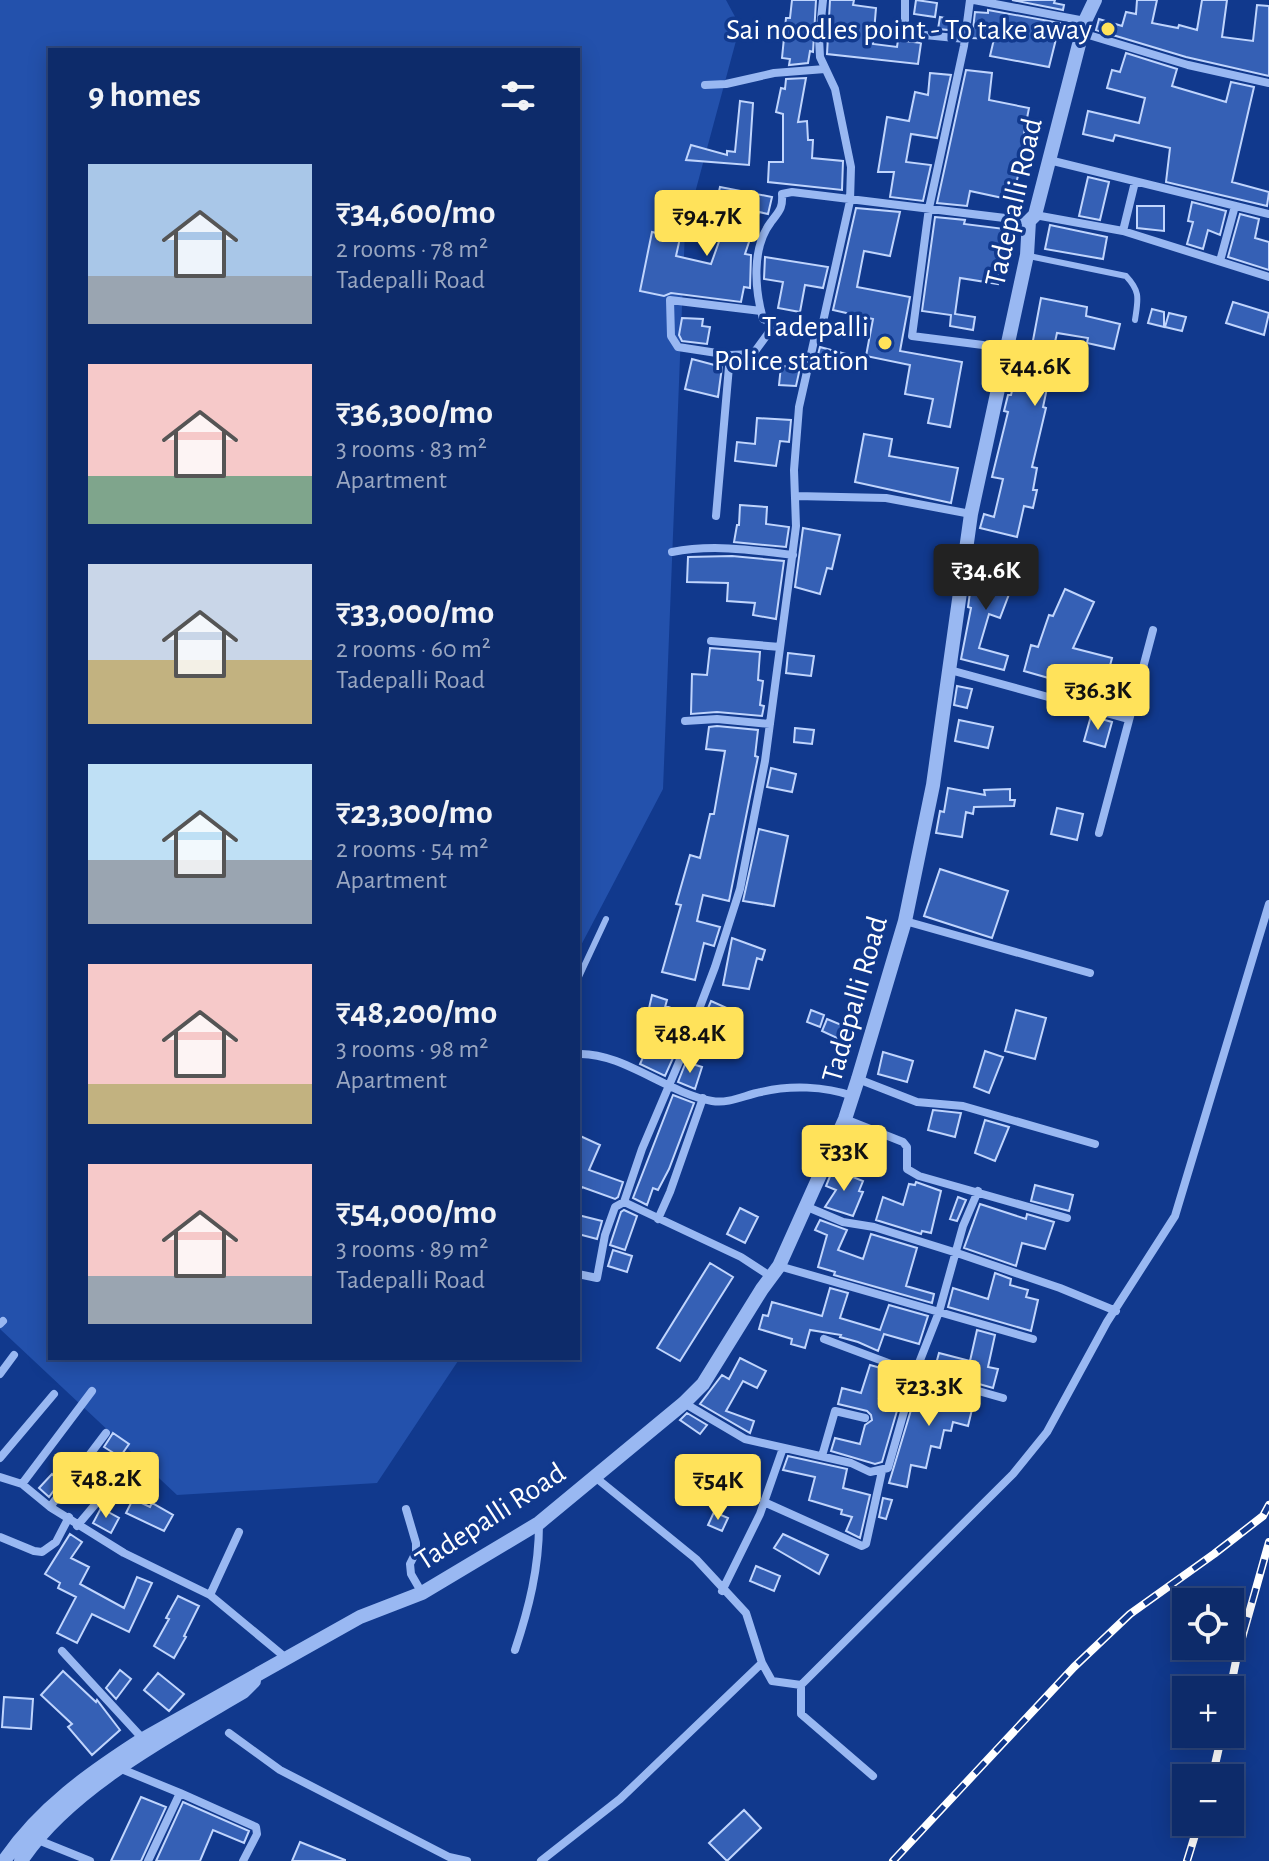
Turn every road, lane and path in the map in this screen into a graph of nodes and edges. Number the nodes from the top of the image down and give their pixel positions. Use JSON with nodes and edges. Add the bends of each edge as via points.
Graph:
{"nodes":[{"id":1,"x":823,"y":0,"type":"edge"},
{"id":2,"x":905,"y":0,"type":"edge"},
{"id":3,"x":972,"y":0,"type":"edge"},
{"id":4,"x":1095,"y":0,"type":"edge"},
{"id":5,"x":1084,"y":27,"type":"junction"},
{"id":6,"x":965,"y":39,"type":"junction"},
{"id":7,"x":825,"y":69,"type":"junction"},
{"id":8,"x":1269,"y":83,"type":"edge"},
{"id":9,"x":705,"y":85,"type":"dead end"},
{"id":10,"x":1048,"y":160,"type":"junction"},
{"id":11,"x":1135,"y":182,"type":"junction"},
{"id":12,"x":850,"y":201,"type":"junction"},
{"id":13,"x":1235,"y":206,"type":"junction"},
{"id":14,"x":929,"y":208,"type":"junction"},
{"id":15,"x":1269,"y":214,"type":"edge"},
{"id":16,"x":1032,"y":218,"type":"junction"},
{"id":17,"x":1123,"y":231,"type":"junction"},
{"id":18,"x":1027,"y":255,"type":"junction"},
{"id":19,"x":1220,"y":261,"type":"junction"},
{"id":20,"x":1269,"y":277,"type":"edge"},
{"id":21,"x":761,"y":311,"type":"junction"},
{"id":22,"x":1135,"y":320,"type":"dead end"},
{"id":23,"x":775,"y":324,"type":"junction"},
{"id":24,"x":816,"y":332,"type":"junction"},
{"id":25,"x":730,"y":355,"type":"junction"},
{"id":26,"x":1004,"y":355,"type":"junction"},
{"id":27,"x":796,"y":496,"type":"junction"},
{"id":28,"x":971,"y":514,"type":"junction"},
{"id":29,"x":716,"y":516,"type":"dead end"},
{"id":30,"x":672,"y":552,"type":"dead end"},
{"id":31,"x":793,"y":555,"type":"junction"},
{"id":32,"x":1153,"y":630,"type":"dead end"},
{"id":33,"x":711,"y":641,"type":"dead end"},
{"id":34,"x":780,"y":647,"type":"junction"},
{"id":35,"x":950,"y":670,"type":"junction"},
{"id":36,"x":1128,"y":719,"type":"junction"},
{"id":37,"x":685,"y":721,"type":"dead end"},
{"id":38,"x":770,"y":724,"type":"junction"},
{"id":39,"x":1099,"y":833,"type":"dead end"},
{"id":40,"x":1269,"y":904,"type":"edge"},
{"id":41,"x":606,"y":919,"type":"dead end"},
{"id":42,"x":905,"y":921,"type":"junction"},
{"id":43,"x":1090,"y":973,"type":"dead end"},
{"id":44,"x":580,"y":975,"type":"edge"},
{"id":45,"x":580,"y":1054,"type":"edge"},
{"id":46,"x":858,"y":1079,"type":"junction"},
{"id":47,"x":669,"y":1086,"type":"junction"},
{"id":48,"x":853,"y":1096,"type":"junction"},
{"id":49,"x":703,"y":1098,"type":"junction"},
{"id":50,"x":845,"y":1119,"type":"junction"},
{"id":51,"x":1095,"y":1144,"type":"dead end"},
{"id":52,"x":978,"y":1191,"type":"junction"},
{"id":53,"x":624,"y":1202,"type":"junction"},
{"id":54,"x":804,"y":1205,"type":"junction"},
{"id":55,"x":1067,"y":1218,"type":"dead end"},
{"id":56,"x":658,"y":1219,"type":"junction"},
{"id":57,"x":957,"y":1253,"type":"junction"},
{"id":58,"x":775,"y":1271,"type":"junction"},
{"id":59,"x":580,"y":1274,"type":"edge"},
{"id":60,"x":1116,"y":1311,"type":"junction"},
{"id":61,"x":939,"y":1312,"type":"junction"},
{"id":62,"x":824,"y":1339,"type":"dead end"},
{"id":63,"x":1033,"y":1339,"type":"dead end"},
{"id":64,"x":14,"y":1355,"type":"dead end"},
{"id":65,"x":915,"y":1373,"type":"junction"},
{"id":66,"x":0,"y":1374,"type":"edge"},
{"id":67,"x":92,"y":1391,"type":"dead end"},
{"id":68,"x":54,"y":1394,"type":"dead end"},
{"id":69,"x":1003,"y":1398,"type":"dead end"},
{"id":70,"x":684,"y":1403,"type":"junction"},
{"id":71,"x":865,"y":1418,"type":"dead end"},
{"id":72,"x":106,"y":1433,"type":"dead end"},
{"id":73,"x":783,"y":1448,"type":"junction"},
{"id":74,"x":822,"y":1456,"type":"junction"},
{"id":75,"x":0,"y":1458,"type":"edge"},
{"id":76,"x":130,"y":1463,"type":"dead end"},
{"id":77,"x":882,"y":1471,"type":"junction"},
{"id":78,"x":0,"y":1477,"type":"edge"},
{"id":79,"x":595,"y":1477,"type":"junction"},
{"id":80,"x":22,"y":1484,"type":"junction"},
{"id":81,"x":764,"y":1502,"type":"junction"},
{"id":82,"x":50,"y":1507,"type":"junction"},
{"id":83,"x":406,"y":1509,"type":"dead end"},
{"id":84,"x":69,"y":1517,"type":"junction"},
{"id":85,"x":539,"y":1523,"type":"junction"},
{"id":86,"x":77,"y":1526,"type":"junction"},
{"id":87,"x":239,"y":1532,"type":"dead end"},
{"id":88,"x":0,"y":1537,"type":"edge"},
{"id":89,"x":722,"y":1591,"type":"junction"},
{"id":90,"x":422,"y":1593,"type":"junction"},
{"id":91,"x":210,"y":1595,"type":"junction"},
{"id":92,"x":515,"y":1650,"type":"dead end"},
{"id":93,"x":62,"y":1651,"type":"dead end"},
{"id":94,"x":286,"y":1658,"type":"junction"},
{"id":95,"x":762,"y":1663,"type":"junction"},
{"id":96,"x":266,"y":1670,"type":"junction"},
{"id":97,"x":801,"y":1685,"type":"junction"},
{"id":98,"x":229,"y":1733,"type":"dead end"},
{"id":99,"x":143,"y":1739,"type":"junction"},
{"id":100,"x":119,"y":1768,"type":"junction"},
{"id":101,"x":873,"y":1776,"type":"dead end"},
{"id":102,"x":180,"y":1793,"type":"junction"},
{"id":103,"x":38,"y":1840,"type":"junction"},
{"id":104,"x":8,"y":1856,"type":"edge"},
{"id":105,"x":448,"y":1859,"type":"edge"},
{"id":106,"x":90,"y":1861,"type":"edge"},
{"id":107,"x":148,"y":1861,"type":"edge"},
{"id":108,"x":243,"y":1861,"type":"edge"},
{"id":109,"x":467,"y":1861,"type":"edge"},
{"id":110,"x":541,"y":1861,"type":"edge"}],
"edges":[{"from":1,"to":7,"type":"street","via":[[819,38]]},
{"from":2,"to":6,"type":"street","via":[[905,33]]},
{"from":3,"to":5,"type":"street"},
{"from":3,"to":6,"type":"street"},
{"from":4,"to":5,"type":"street","name":"Tadepalli Road"},
{"from":5,"to":8,"type":"street","via":[[1188,65]]},
{"from":5,"to":10,"type":"street","name":"Tadepalli Road"},
{"from":6,"to":14,"type":"street"},
{"from":7,"to":9,"type":"street"},
{"from":7,"to":12,"type":"street","via":[[835,89],[851,167]]},
{"from":10,"to":11,"type":"street"},
{"from":10,"to":16,"type":"street","name":"Tadepalli Road"},
{"from":11,"to":13,"type":"street"},
{"from":11,"to":17,"type":"street"},
{"from":12,"to":14,"type":"street"},
{"from":12,"to":21,"type":"street","via":[[782,194],[783,206],[758,253],[755,292]]},
{"from":12,"to":24,"type":"street","via":[[823,322]]},
{"from":13,"to":15,"type":"street"},
{"from":13,"to":19,"type":"street"},
{"from":14,"to":16,"type":"street"},
{"from":14,"to":26,"type":"street","via":[[912,336],[983,345]]},
{"from":16,"to":17,"type":"street"},
{"from":16,"to":18,"type":"street","name":"Tadepalli Road"},
{"from":17,"to":19,"type":"street"},
{"from":18,"to":22,"type":"lane","via":[[1126,276],[1137,288]]},
{"from":18,"to":26,"type":"street","name":"Tadepalli Road"},
{"from":19,"to":20,"type":"street"},
{"from":21,"to":23,"type":"street","via":[[763,319]]},
{"from":21,"to":25,"type":"street","via":[[670,300],[671,336],[678,347]]},
{"from":23,"to":24,"type":"street"},
{"from":23,"to":25,"type":"street","via":[[753,354]]},
{"from":24,"to":27,"type":"street","via":[[799,407]]},
{"from":25,"to":29,"type":"street"},
{"from":26,"to":28,"type":"street","name":"Tadepalli Road"},
{"from":27,"to":28,"type":"street","via":[[886,498]]},
{"from":27,"to":31,"type":"street"},
{"from":28,"to":35,"type":"street","name":"Tadepalli Road"},
{"from":30,"to":31,"type":"street","via":[[725,548]]},
{"from":31,"to":34,"type":"street"},
{"from":32,"to":36,"type":"street"},
{"from":33,"to":34,"type":"street"},
{"from":34,"to":38,"type":"street"},
{"from":35,"to":36,"type":"street"},
{"from":35,"to":42,"type":"street","name":"Tadepalli Road"},
{"from":36,"to":39,"type":"street"},
{"from":37,"to":38,"type":"street"},
{"from":38,"to":47,"type":"street","via":[[740,889]]},
{"from":40,"to":60,"type":"street","via":[[1175,1216]]},
{"from":41,"to":44,"type":"lane"},
{"from":42,"to":43,"type":"street"},
{"from":42,"to":46,"type":"street","name":"Tadepalli Road"},
{"from":45,"to":47,"type":"street","via":[[597,1055]]},
{"from":46,"to":48,"type":"street","name":"Tadepalli Road"},
{"from":46,"to":51,"type":"street","via":[[917,1102],[963,1106]]},
{"from":47,"to":49,"type":"street"},
{"from":47,"to":53,"type":"street"},
{"from":48,"to":49,"type":"street","via":[[789,1087],[728,1100]]},
{"from":48,"to":50,"type":"street","name":"Tadepalli Road"},
{"from":49,"to":56,"type":"street"},
{"from":50,"to":52,"type":"street","via":[[903,1142],[907,1169],[919,1176]]},
{"from":50,"to":54,"type":"street","name":"Tadepalli Road"},
{"from":52,"to":55,"type":"street"},
{"from":52,"to":57,"type":"street"},
{"from":53,"to":56,"type":"street"},
{"from":53,"to":59,"type":"street","via":[[615,1207],[605,1235],[597,1278]]},
{"from":54,"to":57,"type":"street","via":[[843,1222]]},
{"from":54,"to":58,"type":"street","name":"Tadepalli Road"},
{"from":56,"to":58,"type":"street"},
{"from":57,"to":60,"type":"street"},
{"from":57,"to":61,"type":"street"},
{"from":58,"to":61,"type":"street"},
{"from":58,"to":70,"type":"street","name":"Tadepalli Road","via":[[703,1384]]},
{"from":60,"to":97,"type":"street","via":[[1047,1432],[1013,1474]]},
{"from":61,"to":63,"type":"street"},
{"from":61,"to":65,"type":"street"},
{"from":62,"to":65,"type":"street"},
{"from":64,"to":66,"type":"street"},
{"from":65,"to":69,"type":"street"},
{"from":65,"to":77,"type":"street","via":[[888,1468]]},
{"from":67,"to":80,"type":"street"},
{"from":68,"to":75,"type":"street"},
{"from":70,"to":73,"type":"street","via":[[745,1439]]},
{"from":70,"to":79,"type":"street","name":"Tadepalli Road"},
{"from":71,"to":74,"type":"street","via":[[835,1411]]},
{"from":72,"to":82,"type":"street"},
{"from":73,"to":74,"type":"street"},
{"from":73,"to":81,"type":"street"},
{"from":74,"to":77,"type":"street"},
{"from":76,"to":86,"type":"street"},
{"from":77,"to":81,"type":"street","via":[[862,1546]]},
{"from":78,"to":80,"type":"street"},
{"from":79,"to":85,"type":"street","name":"Tadepalli Road"},
{"from":79,"to":89,"type":"street","via":[[696,1559]]},
{"from":80,"to":82,"type":"street"},
{"from":81,"to":89,"type":"street"},
{"from":82,"to":84,"type":"street"},
{"from":83,"to":90,"type":"street","via":[[416,1543],[411,1574]]},
{"from":84,"to":86,"type":"street"},
{"from":84,"to":88,"type":"street","via":[[56,1542],[42,1552]]},
{"from":85,"to":90,"type":"street","name":"Tadepalli Road"},
{"from":85,"to":92,"type":"street","via":[[531,1603]]},
{"from":86,"to":91,"type":"street"},
{"from":87,"to":91,"type":"street"},
{"from":89,"to":95,"type":"street","via":[[746,1613]]},
{"from":90,"to":94,"type":"street","name":"Tadepalli Road","via":[[360,1617]]},
{"from":91,"to":94,"type":"street"},
{"from":93,"to":99,"type":"street"},
{"from":94,"to":96,"type":"street","name":"Tadepalli Road"},
{"from":95,"to":97,"type":"street","via":[[772,1681]]},
{"from":95,"to":110,"type":"street","via":[[620,1799]]},
{"from":96,"to":99,"type":"street","name":"Tadepalli Road"},
{"from":96,"to":100,"type":"street","via":[[243,1692]]},
{"from":97,"to":101,"type":"street","via":[[801,1714]]},
{"from":98,"to":105,"type":"street","via":[[280,1770]]},
{"from":99,"to":104,"type":"street","name":"Tadepalli Road","via":[[72,1788]]},
{"from":100,"to":102,"type":"street"},
{"from":100,"to":103,"type":"street"},
{"from":102,"to":107,"type":"street"},
{"from":102,"to":108,"type":"street","via":[[256,1827]]},
{"from":103,"to":104,"type":"street"},
{"from":103,"to":106,"type":"street"},
{"from":105,"to":109,"type":"street"}]}
